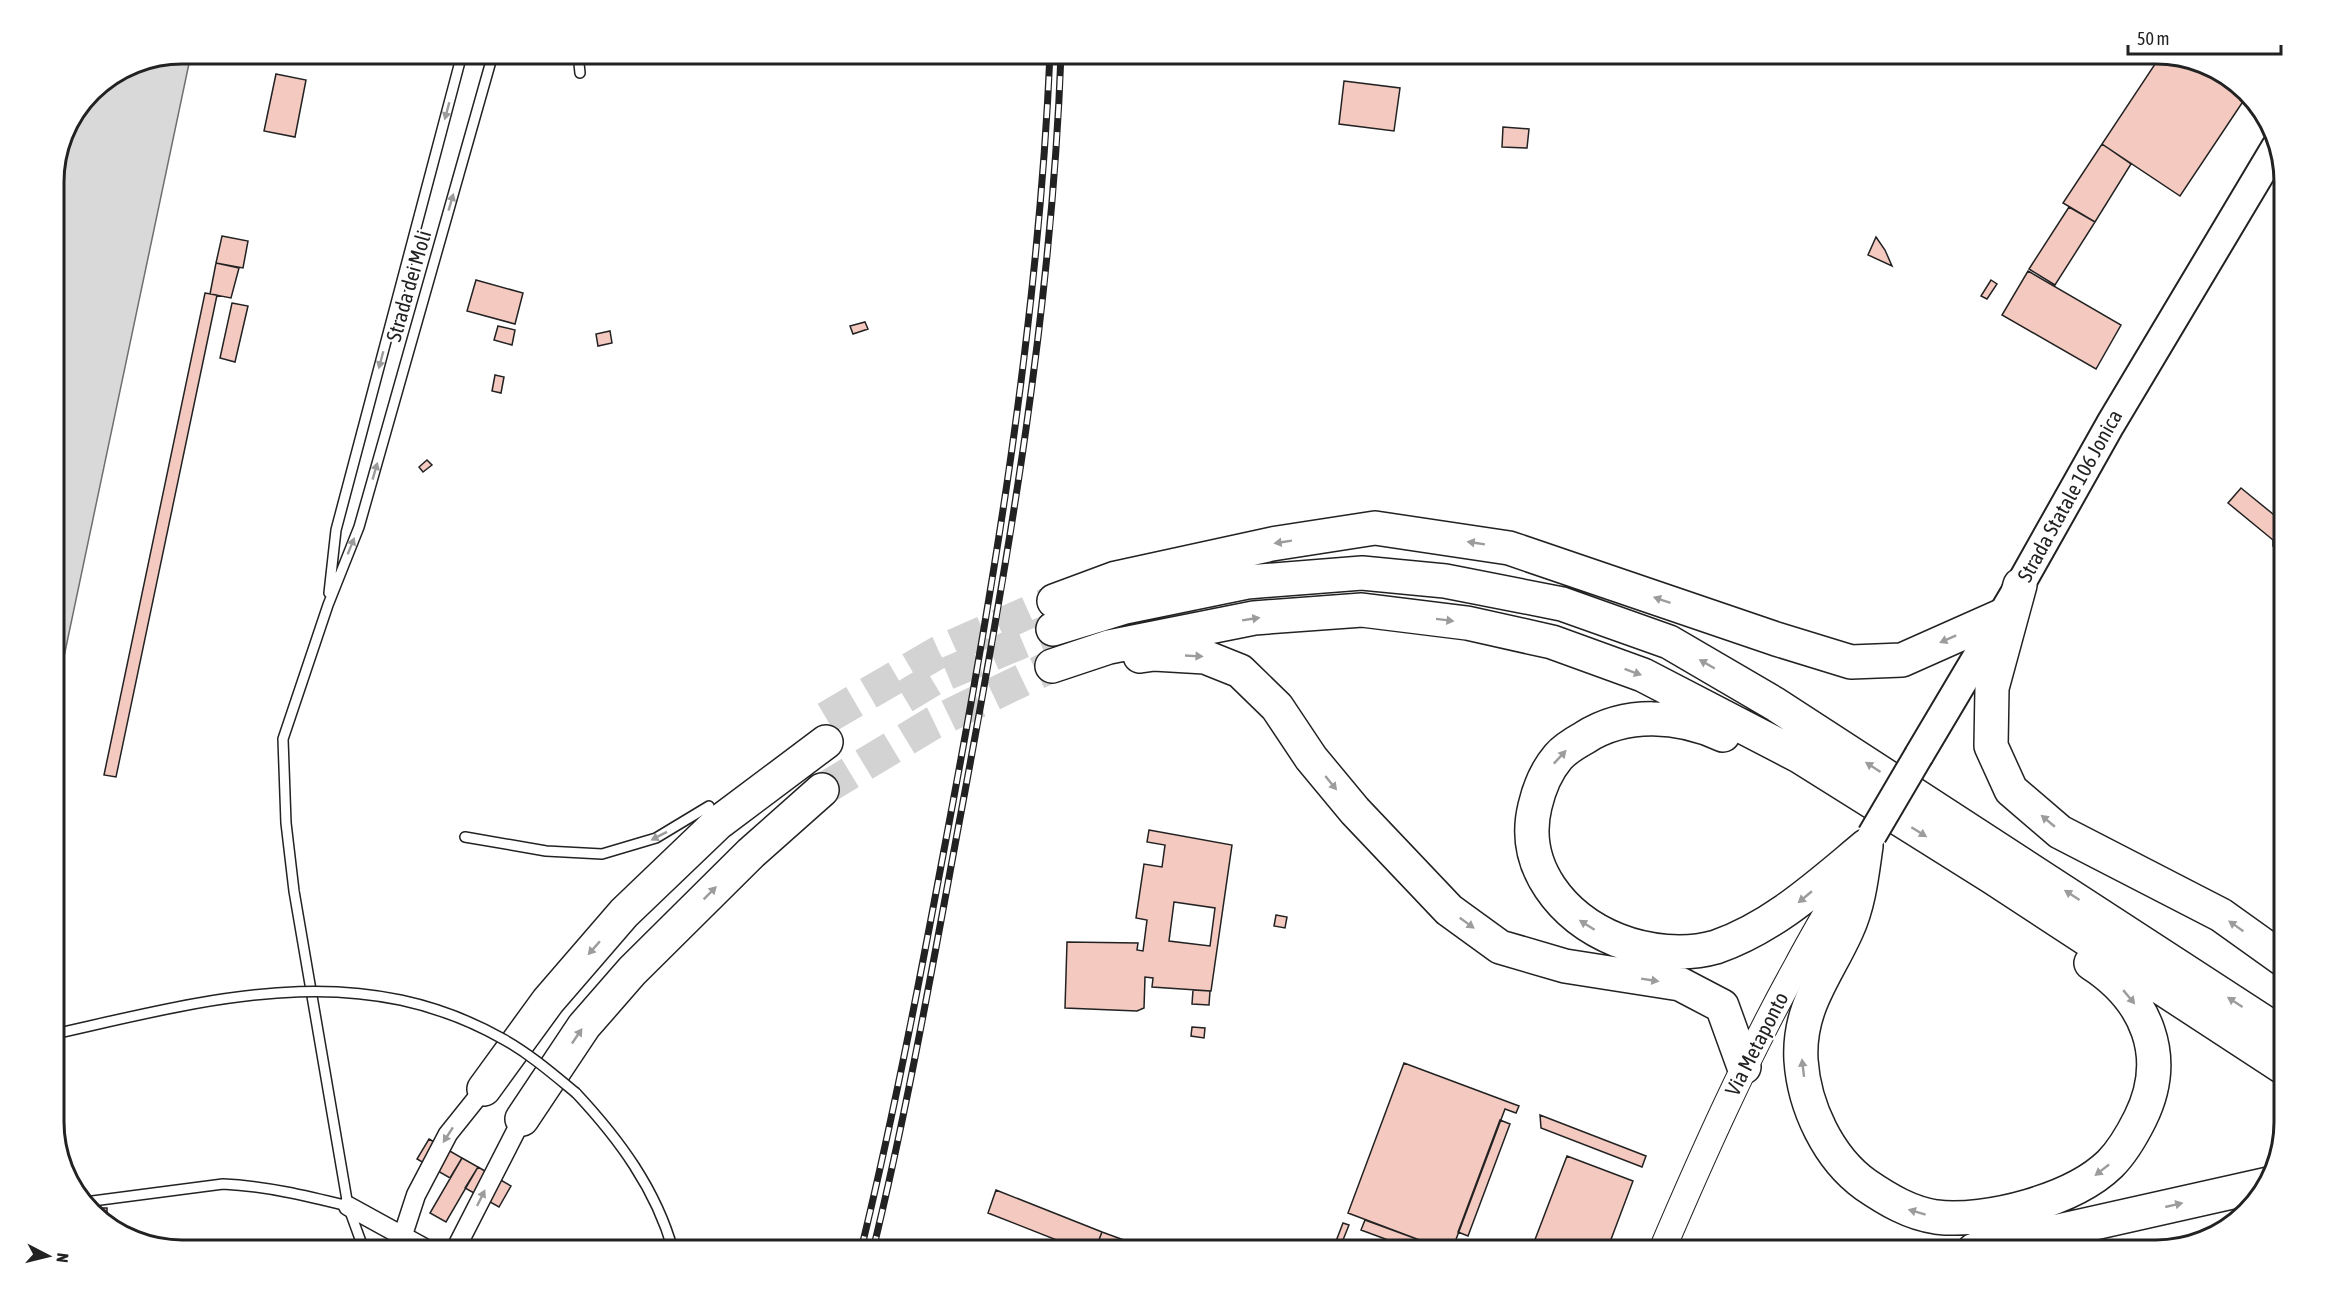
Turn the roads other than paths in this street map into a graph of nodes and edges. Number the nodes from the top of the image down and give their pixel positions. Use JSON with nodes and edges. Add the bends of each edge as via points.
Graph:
{"nodes":[{"id":1,"x":459,"y":64,"type":"edge"},
{"id":2,"x":490,"y":64,"type":"edge"},
{"id":3,"x":579,"y":64,"type":"edge"},
{"id":4,"x":580,"y":73,"type":"dead end"},
{"id":5,"x":2270,"y":156,"type":"edge"},
{"id":6,"x":2020,"y":585,"type":"junction"},
{"id":7,"x":328,"y":605,"type":"junction"},
{"id":8,"x":2001,"y":616,"type":"junction"},
{"id":9,"x":1799,"y":756,"type":"junction"},
{"id":10,"x":822,"y":790,"type":"tunnel mouth"},
{"id":11,"x":709,"y":806,"type":"junction"},
{"id":12,"x":465,"y":837,"type":"dead end"},
{"id":13,"x":1869,"y":840,"type":"junction"},
{"id":14,"x":1992,"y":878,"type":"junction"},
{"id":15,"x":624,"y":913,"type":"junction"},
{"id":16,"x":2274,"y":953,"type":"edge"},
{"id":17,"x":2274,"y":1028,"type":"edge"},
{"id":18,"x":65,"y":1032,"type":"edge"},
{"id":19,"x":2274,"y":1061,"type":"edge"},
{"id":20,"x":1744,"y":1067,"type":"junction"},
{"id":21,"x":484,"y":1089,"type":"joint"},
{"id":22,"x":522,"y":1119,"type":"joint"},
{"id":23,"x":2254,"y":1187,"type":"edge"},
{"id":24,"x":95,"y":1201,"type":"edge"},
{"id":25,"x":348,"y":1206,"type":"junction"},
{"id":26,"x":360,"y":1240,"type":"edge"},
{"id":27,"x":396,"y":1240,"type":"edge"},
{"id":28,"x":401,"y":1240,"type":"edge"},
{"id":29,"x":460,"y":1240,"type":"edge"},
{"id":30,"x":669,"y":1240,"type":"edge"},
{"id":31,"x":1666,"y":1240,"type":"edge"},
{"id":32,"x":2019,"y":1240,"type":"edge"}],
"edges":[{"from":1,"to":7,"type":"lane","one_way":true,"via":[[336,530]]},
{"from":7,"to":2,"type":"lane","name":"Strada dei Moli","one_way":true,"via":[[359,527]]},
{"from":3,"to":4,"type":"lane"},
{"from":5,"to":6,"type":"main road","name":"Strada Statale 106 Jonica","via":[[2109,425]]},
{"from":6,"to":8,"type":"main road","name":"Strada Statale 106 Jonica"},
{"from":16,"to":6,"type":"highway","one_way":true,"via":[[2221,915],[2060,832],[2011,790],[1991,746],[1992,688]]},
{"from":7,"to":25,"type":"lane","via":[[284,739],[286,823]]},
{"from":8,"to":13,"type":"main road","name":"Strada Statale 106 Jonica","bridge":true},
{"from":8,"to":17,"type":"highway","via":[[1902,660],[1851,662],[1509,548],[1375,528],[1272,544],[1116,578],[1053,615],[1125,607],[1247,582],[1362,573],[1444,581],[1562,604],[1669,642],[1775,704]]},
{"from":13,"to":9,"type":"highway","one_way":true,"via":[[1794,906],[1734,939],[1697,951],[1644,948],[1602,934],[1563,905],[1537,866],[1533,817],[1546,776],[1559,756],[1599,729],[1648,718],[1677,721],[1704,726],[1751,746]]},
{"from":9,"to":14,"type":"highway","one_way":true},
{"from":9,"to":20,"type":"highway","via":[[1643,675],[1552,642],[1467,623],[1362,610],[1254,618],[1109,647],[1052,666],[1154,654],[1205,657],[1240,671],[1277,708],[1354,812],[1449,910],[1500,947],[1565,966],[1680,984],[1722,1006]]},
{"from":22,"to":10,"type":"highway","one_way":true,"via":[[584,1026],[632,971],[751,853]]},
{"from":11,"to":12,"type":"lane","one_way":true,"via":[[656,838],[602,854],[546,852]]},
{"from":11,"to":15,"type":"highway"},
{"from":11,"to":15,"type":"highway","via":[[826,730],[718,823]]},
{"from":14,"to":13,"type":"highway","one_way":true,"via":[[2007,903],[2021,916],[2099,968],[2140,1011],[2152,1047],[2152,1086],[2146,1107],[2123,1149],[2089,1179],[2051,1198],[2003,1212],[1936,1217],[1897,1204],[1848,1170],[1819,1126],[1805,1085],[1801,1059],[1805,1018],[1813,994],[1848,929]]},
{"from":13,"to":20,"type":"main road","name":"Via Metaponto","via":[[1796,966]]},
{"from":14,"to":19,"type":"highway"},
{"from":15,"to":21,"type":"highway","one_way":true,"via":[[548,1001]]},
{"from":18,"to":30,"type":"lane","bridge":true,"via":[[246,995],[319,990],[371,994],[431,1008],[481,1027],[528,1055],[576,1093],[636,1168],[654,1197]]},
{"from":20,"to":31,"type":"main road","name":"Via Metaponto"},
{"from":21,"to":28,"type":"street","one_way":true,"via":[[448,1134],[416,1196]]},
{"from":29,"to":22,"type":"street","one_way":true},
{"from":32,"to":23,"type":"highway","one_way":true},
{"from":24,"to":25,"type":"lane","via":[[223,1184],[293,1193]]},
{"from":25,"to":26,"type":"lane"},
{"from":25,"to":27,"type":"street"}]}
